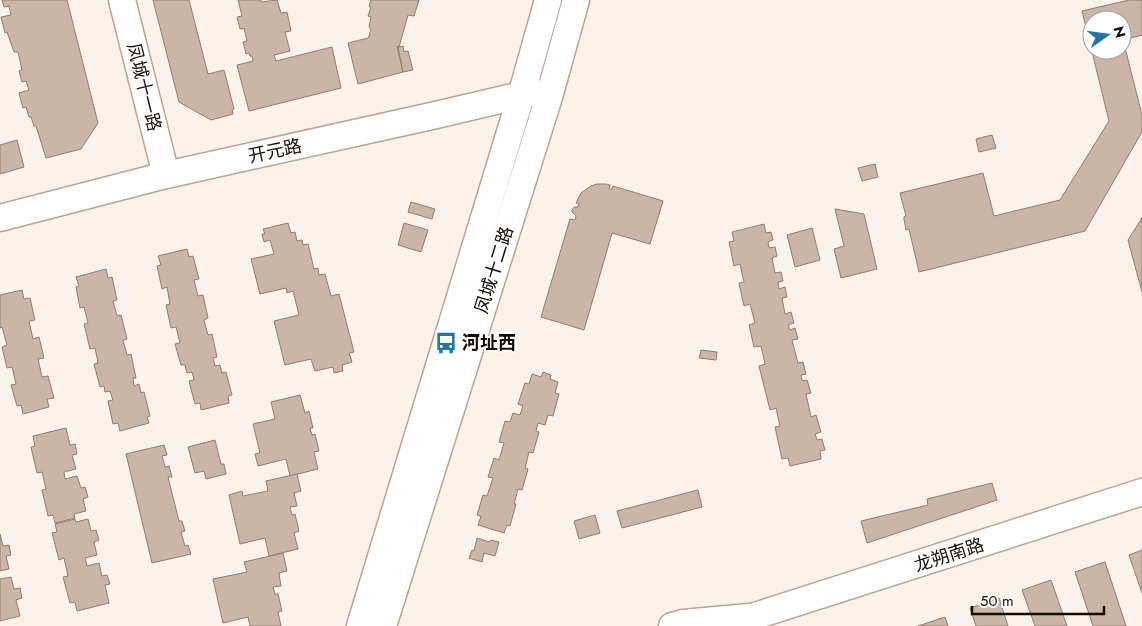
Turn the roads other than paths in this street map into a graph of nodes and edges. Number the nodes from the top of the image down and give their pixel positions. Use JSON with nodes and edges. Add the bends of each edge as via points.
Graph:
{"nodes":[{"id":1,"x":122,"y":0,"type":"edge"},
{"id":2,"x":548,"y":0,"type":"edge"},
{"id":3,"x":576,"y":0,"type":"edge"},
{"id":4,"x":552,"y":87,"type":"junction"},
{"id":5,"x":521,"y":96,"type":"junction"},
{"id":6,"x":166,"y":174,"type":"junction"},
{"id":7,"x":0,"y":218,"type":"edge"},
{"id":8,"x":1142,"y":492,"type":"edge"},
{"id":9,"x":399,"y":574,"type":"junction"},
{"id":10,"x":744,"y":621,"type":"edge"},
{"id":11,"x":360,"y":626,"type":"edge"},
{"id":12,"x":383,"y":626,"type":"edge"},
{"id":13,"x":404,"y":626,"type":"edge"},
{"id":14,"x":672,"y":626,"type":"edge"}],
"edges":[{"from":1,"to":6,"type":"street","name":"凤城十一路"},
{"from":2,"to":5,"type":"street","name":"凤城十二路"},
{"from":3,"to":4,"type":"street","name":"凤城十二路"},
{"from":4,"to":5,"type":"street","name":"开元路"},
{"from":4,"to":9,"type":"street","name":"凤城十二路"},
{"from":5,"to":6,"type":"street","name":"开元路"},
{"from":5,"to":11,"type":"street","name":"凤城十二路"},
{"from":6,"to":7,"type":"street","name":"开元路"},
{"from":8,"to":10,"type":"street","name":"龙朔南路"},
{"from":9,"to":12,"type":"street","name":"凤城十二路"},
{"from":9,"to":13,"type":"street"},
{"from":10,"to":14,"type":"street","name":"龙朔南路"}]}
